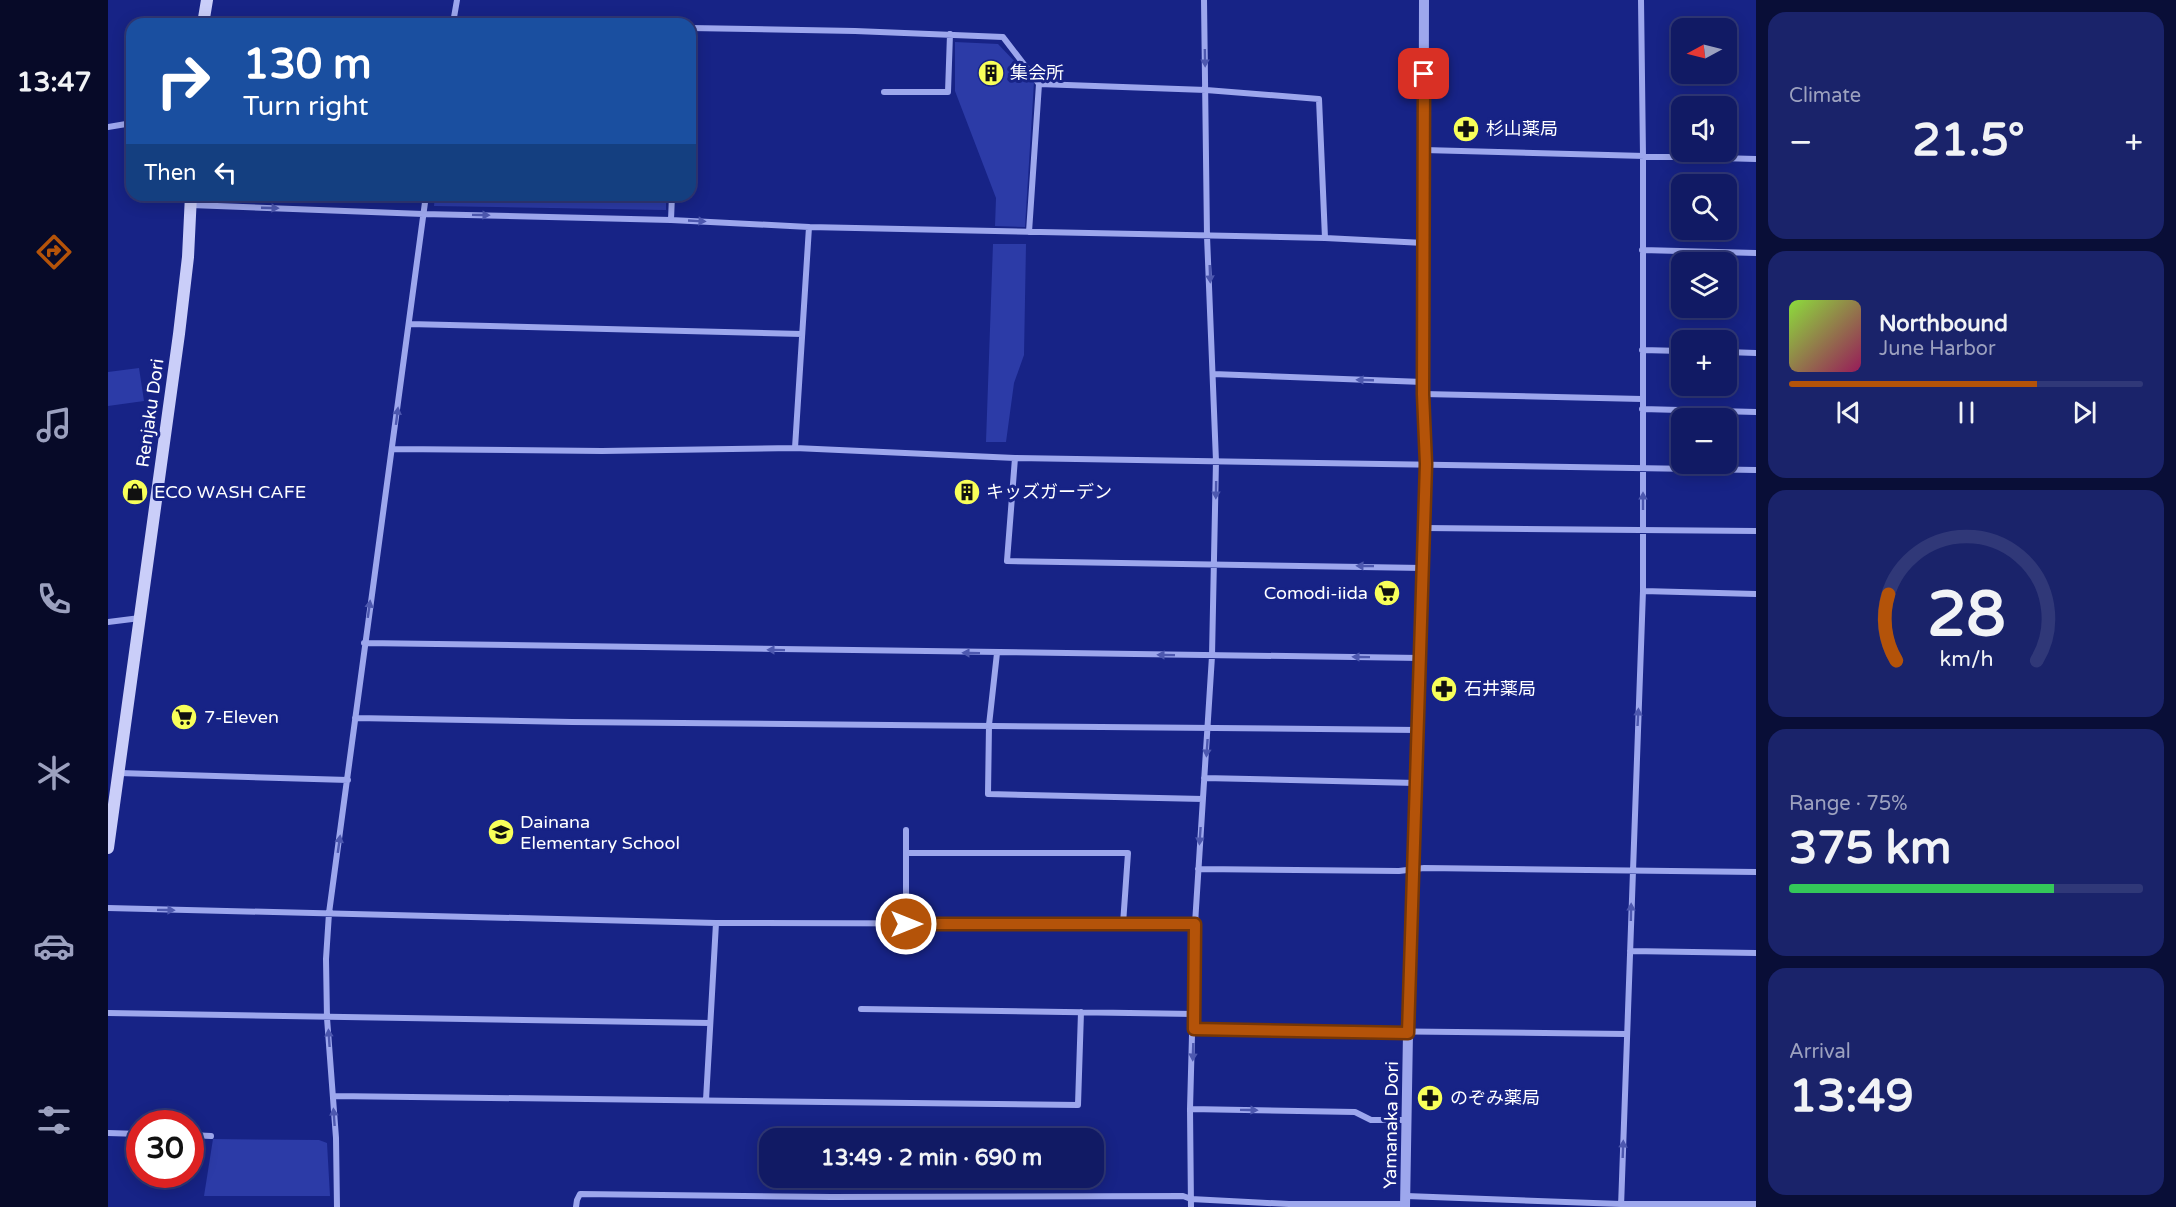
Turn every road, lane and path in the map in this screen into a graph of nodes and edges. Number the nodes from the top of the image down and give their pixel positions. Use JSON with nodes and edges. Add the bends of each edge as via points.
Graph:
{"nodes":[{"id":1,"x":207,"y":0,"type":"edge"},
{"id":2,"x":457,"y":0,"type":"edge"},
{"id":3,"x":1204,"y":0,"type":"edge"},
{"id":4,"x":1424,"y":0,"type":"edge"},
{"id":5,"x":1641,"y":0,"type":"edge"},
{"id":6,"x":204,"y":18,"type":"edge"},
{"id":7,"x":454,"y":18,"type":"edge"},
{"id":8,"x":696,"y":28,"type":"edge"},
{"id":9,"x":950,"y":34,"type":"junction"},
{"id":10,"x":1039,"y":84,"type":"junction"},
{"id":11,"x":1206,"y":90,"type":"junction"},
{"id":12,"x":884,"y":92,"type":"dead end"},
{"id":13,"x":126,"y":124,"type":"edge"},
{"id":14,"x":108,"y":127,"type":"edge"},
{"id":15,"x":1424,"y":150,"type":"junction"},
{"id":16,"x":1643,"y":156,"type":"junction"},
{"id":17,"x":1756,"y":159,"type":"edge"},
{"id":18,"x":191,"y":201,"type":"edge"},
{"id":19,"x":208,"y":201,"type":"edge"},
{"id":20,"x":425,"y":201,"type":"edge"},
{"id":21,"x":672,"y":201,"type":"edge"},
{"id":22,"x":423,"y":214,"type":"junction"},
{"id":23,"x":671,"y":220,"type":"junction"},
{"id":24,"x":809,"y":227,"type":"junction"},
{"id":25,"x":1029,"y":232,"type":"junction"},
{"id":26,"x":1208,"y":236,"type":"junction"},
{"id":27,"x":1325,"y":238,"type":"junction"},
{"id":28,"x":1424,"y":243,"type":"junction"},
{"id":29,"x":1642,"y":250,"type":"junction"},
{"id":30,"x":1756,"y":254,"type":"edge"},
{"id":31,"x":409,"y":324,"type":"junction"},
{"id":32,"x":802,"y":334,"type":"junction"},
{"id":33,"x":1642,"y":350,"type":"junction"},
{"id":34,"x":1671,"y":351,"type":"edge"},
{"id":35,"x":1737,"y":352,"type":"edge"},
{"id":36,"x":1756,"y":352,"type":"edge"},
{"id":37,"x":1213,"y":374,"type":"junction"},
{"id":38,"x":1423,"y":388,"type":"junction"},
{"id":39,"x":1642,"y":399,"type":"junction"},
{"id":40,"x":1642,"y":409,"type":"junction"},
{"id":41,"x":1756,"y":412,"type":"edge"},
{"id":42,"x":795,"y":448,"type":"junction"},
{"id":43,"x":393,"y":449,"type":"junction"},
{"id":44,"x":1015,"y":458,"type":"junction"},
{"id":45,"x":1216,"y":461,"type":"junction"},
{"id":46,"x":1426,"y":464,"type":"junction"},
{"id":47,"x":1643,"y":468,"type":"junction"},
{"id":48,"x":1756,"y":470,"type":"edge"},
{"id":49,"x":1424,"y":528,"type":"junction"},
{"id":50,"x":1643,"y":529,"type":"junction"},
{"id":51,"x":1756,"y":531,"type":"edge"},
{"id":52,"x":1215,"y":563,"type":"junction"},
{"id":53,"x":1423,"y":568,"type":"junction"},
{"id":54,"x":1643,"y":591,"type":"junction"},
{"id":55,"x":1756,"y":594,"type":"edge"},
{"id":56,"x":140,"y":618,"type":"junction"},
{"id":57,"x":108,"y":622,"type":"edge"},
{"id":58,"x":364,"y":643,"type":"junction"},
{"id":59,"x":997,"y":653,"type":"junction"},
{"id":60,"x":1212,"y":656,"type":"junction"},
{"id":61,"x":1420,"y":658,"type":"junction"},
{"id":62,"x":355,"y":718,"type":"junction"},
{"id":63,"x":989,"y":725,"type":"junction"},
{"id":64,"x":1208,"y":727,"type":"junction"},
{"id":65,"x":1418,"y":730,"type":"junction"},
{"id":66,"x":118,"y":773,"type":"junction"},
{"id":67,"x":1204,"y":778,"type":"junction"},
{"id":68,"x":348,"y":780,"type":"junction"},
{"id":69,"x":1416,"y":783,"type":"junction"},
{"id":70,"x":1203,"y":798,"type":"junction"},
{"id":71,"x":906,"y":830,"type":"dead end"},
{"id":72,"x":108,"y":848,"type":"edge"},
{"id":73,"x":906,"y":853,"type":"junction"},
{"id":74,"x":1198,"y":869,"type":"junction"},
{"id":75,"x":1413,"y":870,"type":"junction"},
{"id":76,"x":1632,"y":872,"type":"junction"},
{"id":77,"x":1756,"y":872,"type":"edge"},
{"id":78,"x":108,"y":908,"type":"edge"},
{"id":79,"x":329,"y":913,"type":"junction"},
{"id":80,"x":716,"y":923,"type":"junction"},
{"id":81,"x":906,"y":924,"type":"junction"},
{"id":82,"x":1123,"y":924,"type":"junction"},
{"id":83,"x":1195,"y":924,"type":"junction"},
{"id":84,"x":1630,"y":951,"type":"junction"},
{"id":85,"x":1756,"y":953,"type":"edge"},
{"id":86,"x":861,"y":1009,"type":"dead end"},
{"id":87,"x":1081,"y":1012,"type":"junction"},
{"id":88,"x":108,"y":1013,"type":"edge"},
{"id":89,"x":1194,"y":1014,"type":"junction"},
{"id":90,"x":327,"y":1018,"type":"junction"},
{"id":91,"x":710,"y":1023,"type":"junction"},
{"id":92,"x":1194,"y":1029,"type":"junction"},
{"id":93,"x":1408,"y":1033,"type":"junction"},
{"id":94,"x":1626,"y":1034,"type":"junction"},
{"id":95,"x":333,"y":1096,"type":"junction"},
{"id":96,"x":706,"y":1100,"type":"junction"},
{"id":97,"x":1190,"y":1109,"type":"junction"},
{"id":98,"x":1408,"y":1120,"type":"junction"},
{"id":99,"x":108,"y":1133,"type":"edge"},
{"id":100,"x":126,"y":1134,"type":"edge"},
{"id":101,"x":204,"y":1136,"type":"edge"},
{"id":102,"x":212,"y":1136,"type":"dead end"},
{"id":103,"x":1191,"y":1198,"type":"junction"},
{"id":104,"x":1406,"y":1202,"type":"edge"},
{"id":105,"x":1756,"y":1204,"type":"edge"},
{"id":106,"x":1621,"y":1205,"type":"edge"},
{"id":107,"x":337,"y":1207,"type":"edge"},
{"id":108,"x":576,"y":1207,"type":"edge"},
{"id":109,"x":1191,"y":1207,"type":"edge"}],
"edges":[{"from":1,"to":6,"type":"main road"},
{"from":2,"to":7,"type":"street"},
{"from":3,"to":11,"type":"street","one_way":true},
{"from":4,"to":15,"type":"street","name":"Yamanaka Dori"},
{"from":5,"to":16,"type":"street"},
{"from":8,"to":9,"type":"street"},
{"from":9,"to":10,"type":"street","via":[[1003,37]]},
{"from":9,"to":12,"type":"street","via":[[948,92]]},
{"from":10,"to":11,"type":"street"},
{"from":10,"to":25,"type":"street"},
{"from":11,"to":26,"type":"street"},
{"from":11,"to":27,"type":"street","via":[[1319,99]]},
{"from":13,"to":14,"type":"street"},
{"from":15,"to":16,"type":"street"},
{"from":15,"to":28,"type":"street","name":"Yamanaka Dori"},
{"from":16,"to":17,"type":"street"},
{"from":16,"to":29,"type":"street"},
{"from":18,"to":56,"type":"main road","name":"Renjaku Dori","via":[[179,334]]},
{"from":19,"to":22,"type":"street","one_way":true},
{"from":20,"to":22,"type":"street"},
{"from":21,"to":23,"type":"street"},
{"from":22,"to":23,"type":"street","one_way":true},
{"from":22,"to":31,"type":"street"},
{"from":23,"to":24,"type":"street","one_way":true},
{"from":24,"to":25,"type":"street"},
{"from":24,"to":32,"type":"street"},
{"from":25,"to":26,"type":"street"},
{"from":26,"to":27,"type":"street"},
{"from":26,"to":37,"type":"street","one_way":true},
{"from":27,"to":28,"type":"street"},
{"from":28,"to":38,"type":"street","name":"Yamanaka Dori"},
{"from":29,"to":30,"type":"street"},
{"from":29,"to":33,"type":"street"},
{"from":31,"to":32,"type":"street"},
{"from":43,"to":31,"type":"street","one_way":true},
{"from":32,"to":42,"type":"street"},
{"from":33,"to":34,"type":"street"},
{"from":33,"to":39,"type":"street"},
{"from":35,"to":36,"type":"street"},
{"from":38,"to":37,"type":"street","one_way":true},
{"from":37,"to":45,"type":"street"},
{"from":38,"to":39,"type":"street"},
{"from":38,"to":46,"type":"street","name":"Yamanaka Dori"},
{"from":39,"to":40,"type":"street"},
{"from":40,"to":41,"type":"street"},
{"from":40,"to":47,"type":"street"},
{"from":42,"to":43,"type":"street"},
{"from":42,"to":44,"type":"street"},
{"from":58,"to":43,"type":"street","one_way":true},
{"from":44,"to":45,"type":"street"},
{"from":44,"to":52,"type":"street","via":[[1007,561]]},
{"from":45,"to":46,"type":"street"},
{"from":45,"to":52,"type":"street","one_way":true},
{"from":46,"to":47,"type":"street"},
{"from":46,"to":49,"type":"street","name":"Yamanaka Dori"},
{"from":47,"to":48,"type":"street"},
{"from":50,"to":47,"type":"street","one_way":true},
{"from":49,"to":50,"type":"street"},
{"from":49,"to":53,"type":"street","name":"Yamanaka Dori"},
{"from":50,"to":51,"type":"street"},
{"from":50,"to":54,"type":"street"},
{"from":53,"to":52,"type":"street","one_way":true},
{"from":52,"to":60,"type":"street"},
{"from":53,"to":61,"type":"street","name":"Yamanaka Dori"},
{"from":54,"to":55,"type":"street"},
{"from":76,"to":54,"type":"street","one_way":true},
{"from":56,"to":57,"type":"street"},
{"from":56,"to":66,"type":"main road","name":"Renjaku Dori"},
{"from":59,"to":58,"type":"street","one_way":true},
{"from":58,"to":62,"type":"street"},
{"from":60,"to":59,"type":"street","one_way":true},
{"from":59,"to":63,"type":"street"},
{"from":61,"to":60,"type":"street","one_way":true},
{"from":60,"to":64,"type":"street"},
{"from":61,"to":65,"type":"street","name":"Yamanaka Dori"},
{"from":62,"to":63,"type":"street"},
{"from":62,"to":68,"type":"street"},
{"from":63,"to":64,"type":"street"},
{"from":63,"to":70,"type":"street","via":[[988,794]]},
{"from":64,"to":65,"type":"street"},
{"from":64,"to":67,"type":"street","one_way":true},
{"from":65,"to":69,"type":"street","name":"Yamanaka Dori"},
{"from":66,"to":68,"type":"street"},
{"from":66,"to":72,"type":"main road","name":"Renjaku Dori"},
{"from":67,"to":69,"type":"street"},
{"from":67,"to":70,"type":"street"},
{"from":79,"to":68,"type":"street","one_way":true},
{"from":69,"to":75,"type":"street","name":"Yamanaka Dori"},
{"from":70,"to":74,"type":"street","one_way":true},
{"from":71,"to":73,"type":"street"},
{"from":73,"to":81,"type":"street"},
{"from":73,"to":82,"type":"street","via":[[1128,853]]},
{"from":74,"to":75,"type":"street"},
{"from":74,"to":83,"type":"street"},
{"from":75,"to":76,"type":"street"},
{"from":75,"to":93,"type":"street","name":"Yamanaka Dori"},
{"from":76,"to":77,"type":"street"},
{"from":84,"to":76,"type":"street","one_way":true},
{"from":78,"to":79,"type":"street","one_way":true},
{"from":79,"to":80,"type":"street"},
{"from":79,"to":90,"type":"street"},
{"from":80,"to":81,"type":"street"},
{"from":80,"to":91,"type":"street"},
{"from":81,"to":82,"type":"street"},
{"from":82,"to":83,"type":"street"},
{"from":83,"to":89,"type":"street"},
{"from":84,"to":85,"type":"street"},
{"from":84,"to":94,"type":"street"},
{"from":86,"to":87,"type":"street"},
{"from":87,"to":89,"type":"street"},
{"from":87,"to":96,"type":"street","via":[[1078,1105]]},
{"from":88,"to":90,"type":"street"},
{"from":89,"to":92,"type":"street"},
{"from":90,"to":91,"type":"street"},
{"from":95,"to":90,"type":"street","one_way":true},
{"from":91,"to":96,"type":"street"},
{"from":92,"to":93,"type":"street"},
{"from":92,"to":97,"type":"street","one_way":true},
{"from":93,"to":94,"type":"street"},
{"from":93,"to":98,"type":"street","name":"Yamanaka Dori"},
{"from":106,"to":94,"type":"street","one_way":true},
{"from":95,"to":96,"type":"street"},
{"from":107,"to":95,"type":"street","one_way":true},
{"from":97,"to":98,"type":"street","one_way":true,"via":[[1355,1112],[1371,1120]]},
{"from":97,"to":103,"type":"street"},
{"from":98,"to":104,"type":"street","name":"Yamanaka Dori"},
{"from":99,"to":100,"type":"street"},
{"from":101,"to":102,"type":"street"},
{"from":103,"to":104,"type":"street","via":[[1289,1204]]},
{"from":103,"to":108,"type":"street","via":[[580,1194]]},
{"from":103,"to":109,"type":"street"},
{"from":104,"to":106,"type":"street"},
{"from":105,"to":106,"type":"street"}]}
